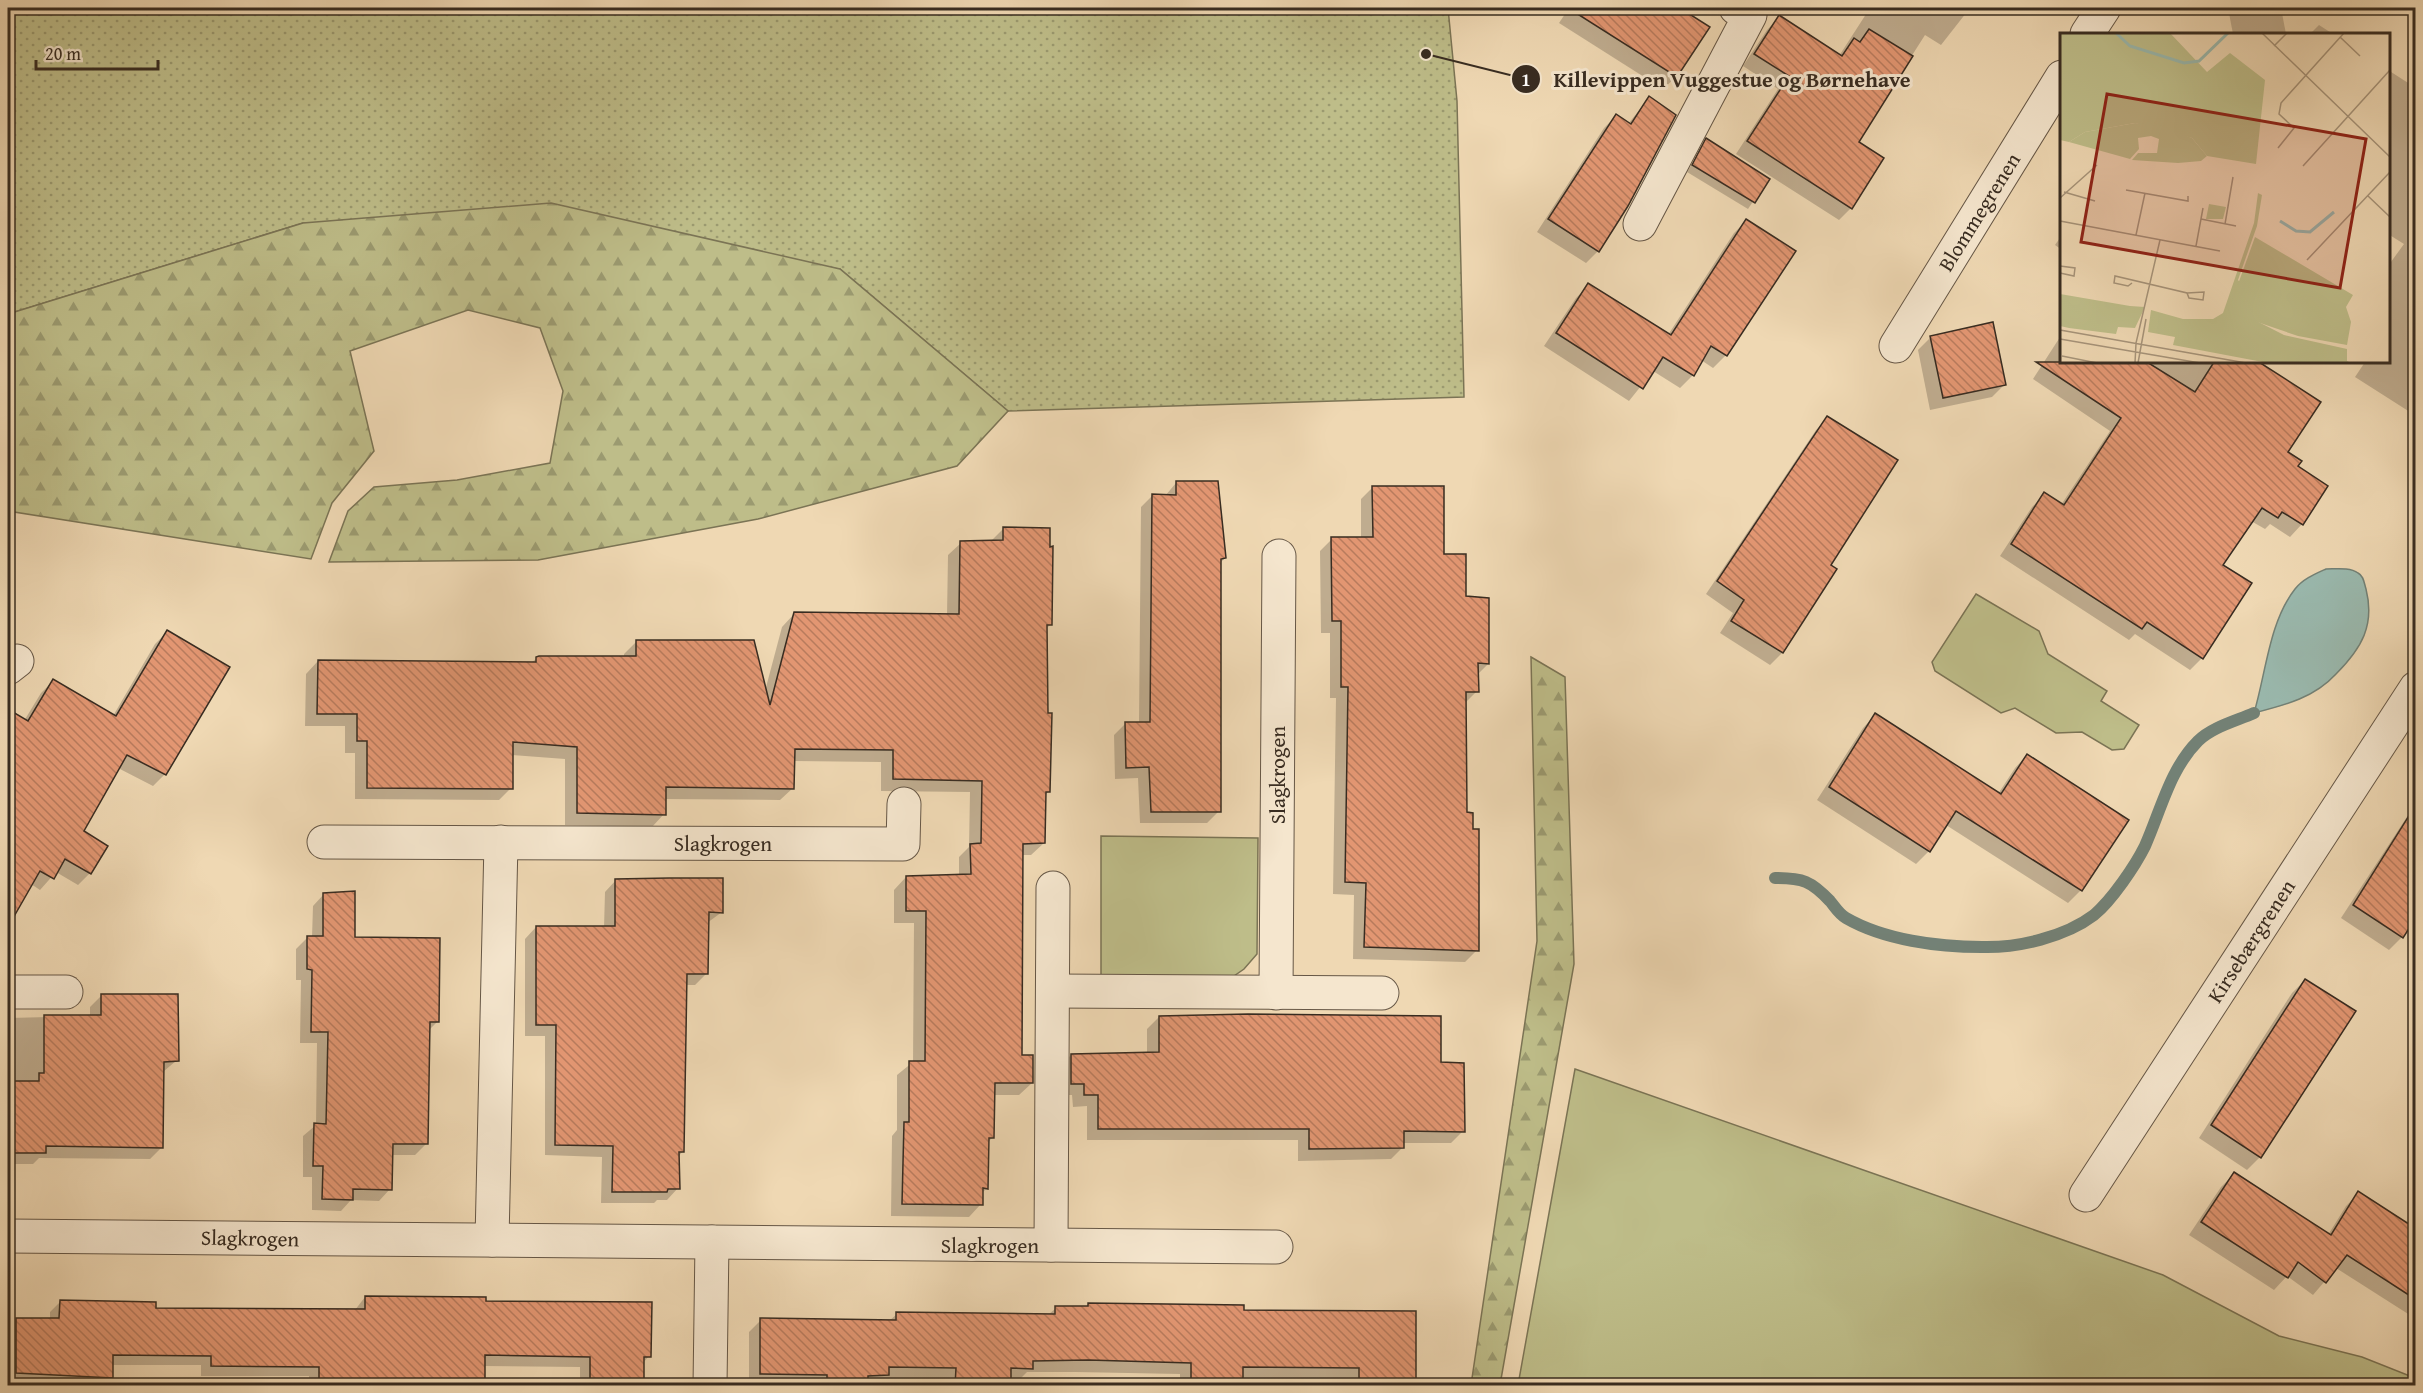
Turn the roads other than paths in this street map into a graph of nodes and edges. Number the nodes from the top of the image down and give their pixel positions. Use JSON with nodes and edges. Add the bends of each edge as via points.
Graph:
{"nodes":[{"id":1,"x":1736,"y":8,"type":"edge"},
{"id":2,"x":2104,"y":8,"type":"edge"},
{"id":3,"x":2088,"y":33,"type":"edge"},
{"id":4,"x":2060,"y":79,"type":"edge"},
{"id":5,"x":1640,"y":224,"type":"dead end"},
{"id":6,"x":1896,"y":346,"type":"dead end"},
{"id":7,"x":1279,"y":556,"type":"dead end"},
{"id":8,"x":2415,"y":688,"type":"edge"},
{"id":9,"x":904,"y":804,"type":"dead end"},
{"id":10,"x":324,"y":842,"type":"dead end"},
{"id":11,"x":501,"y":842,"type":"junction"},
{"id":12,"x":1053,"y":888,"type":"dead end"},
{"id":13,"x":8,"y":992,"type":"edge"},
{"id":14,"x":66,"y":992,"type":"dead end"},
{"id":15,"x":1053,"y":992,"type":"junction"},
{"id":16,"x":1276,"y":993,"type":"junction"},
{"id":17,"x":1382,"y":993,"type":"dead end"},
{"id":18,"x":2086,"y":1195,"type":"dead end"},
{"id":19,"x":8,"y":1236,"type":"edge"},
{"id":20,"x":492,"y":1240,"type":"junction"},
{"id":21,"x":712,"y":1242,"type":"junction"},
{"id":22,"x":1051,"y":1245,"type":"junction"},
{"id":23,"x":1276,"y":1247,"type":"dead end"},
{"id":24,"x":710,"y":1386,"type":"edge"}],
"edges":[{"from":1,"to":5,"type":"street","via":[[1750,15]]},
{"from":2,"to":3,"type":"street"},
{"from":4,"to":6,"type":"street","name":"Blommegrenen"},
{"from":7,"to":16,"type":"street","name":"Slagkrogen"},
{"from":8,"to":18,"type":"street","name":"Kirsebærgrenen"},
{"from":9,"to":11,"type":"street","name":"Slagkrogen","via":[[903,844]]},
{"from":10,"to":11,"type":"street","name":"Slagkrogen"},
{"from":11,"to":20,"type":"street"},
{"from":12,"to":15,"type":"street","name":"Slagkrogen"},
{"from":13,"to":14,"type":"street"},
{"from":15,"to":16,"type":"street"},
{"from":15,"to":22,"type":"street","name":"Slagkrogen"},
{"from":16,"to":17,"type":"street"},
{"from":19,"to":20,"type":"street","name":"Slagkrogen"},
{"from":20,"to":21,"type":"street","name":"Slagkrogen"},
{"from":21,"to":22,"type":"street","name":"Slagkrogen"},
{"from":21,"to":24,"type":"street"},
{"from":22,"to":23,"type":"street","name":"Slagkrogen"}]}
